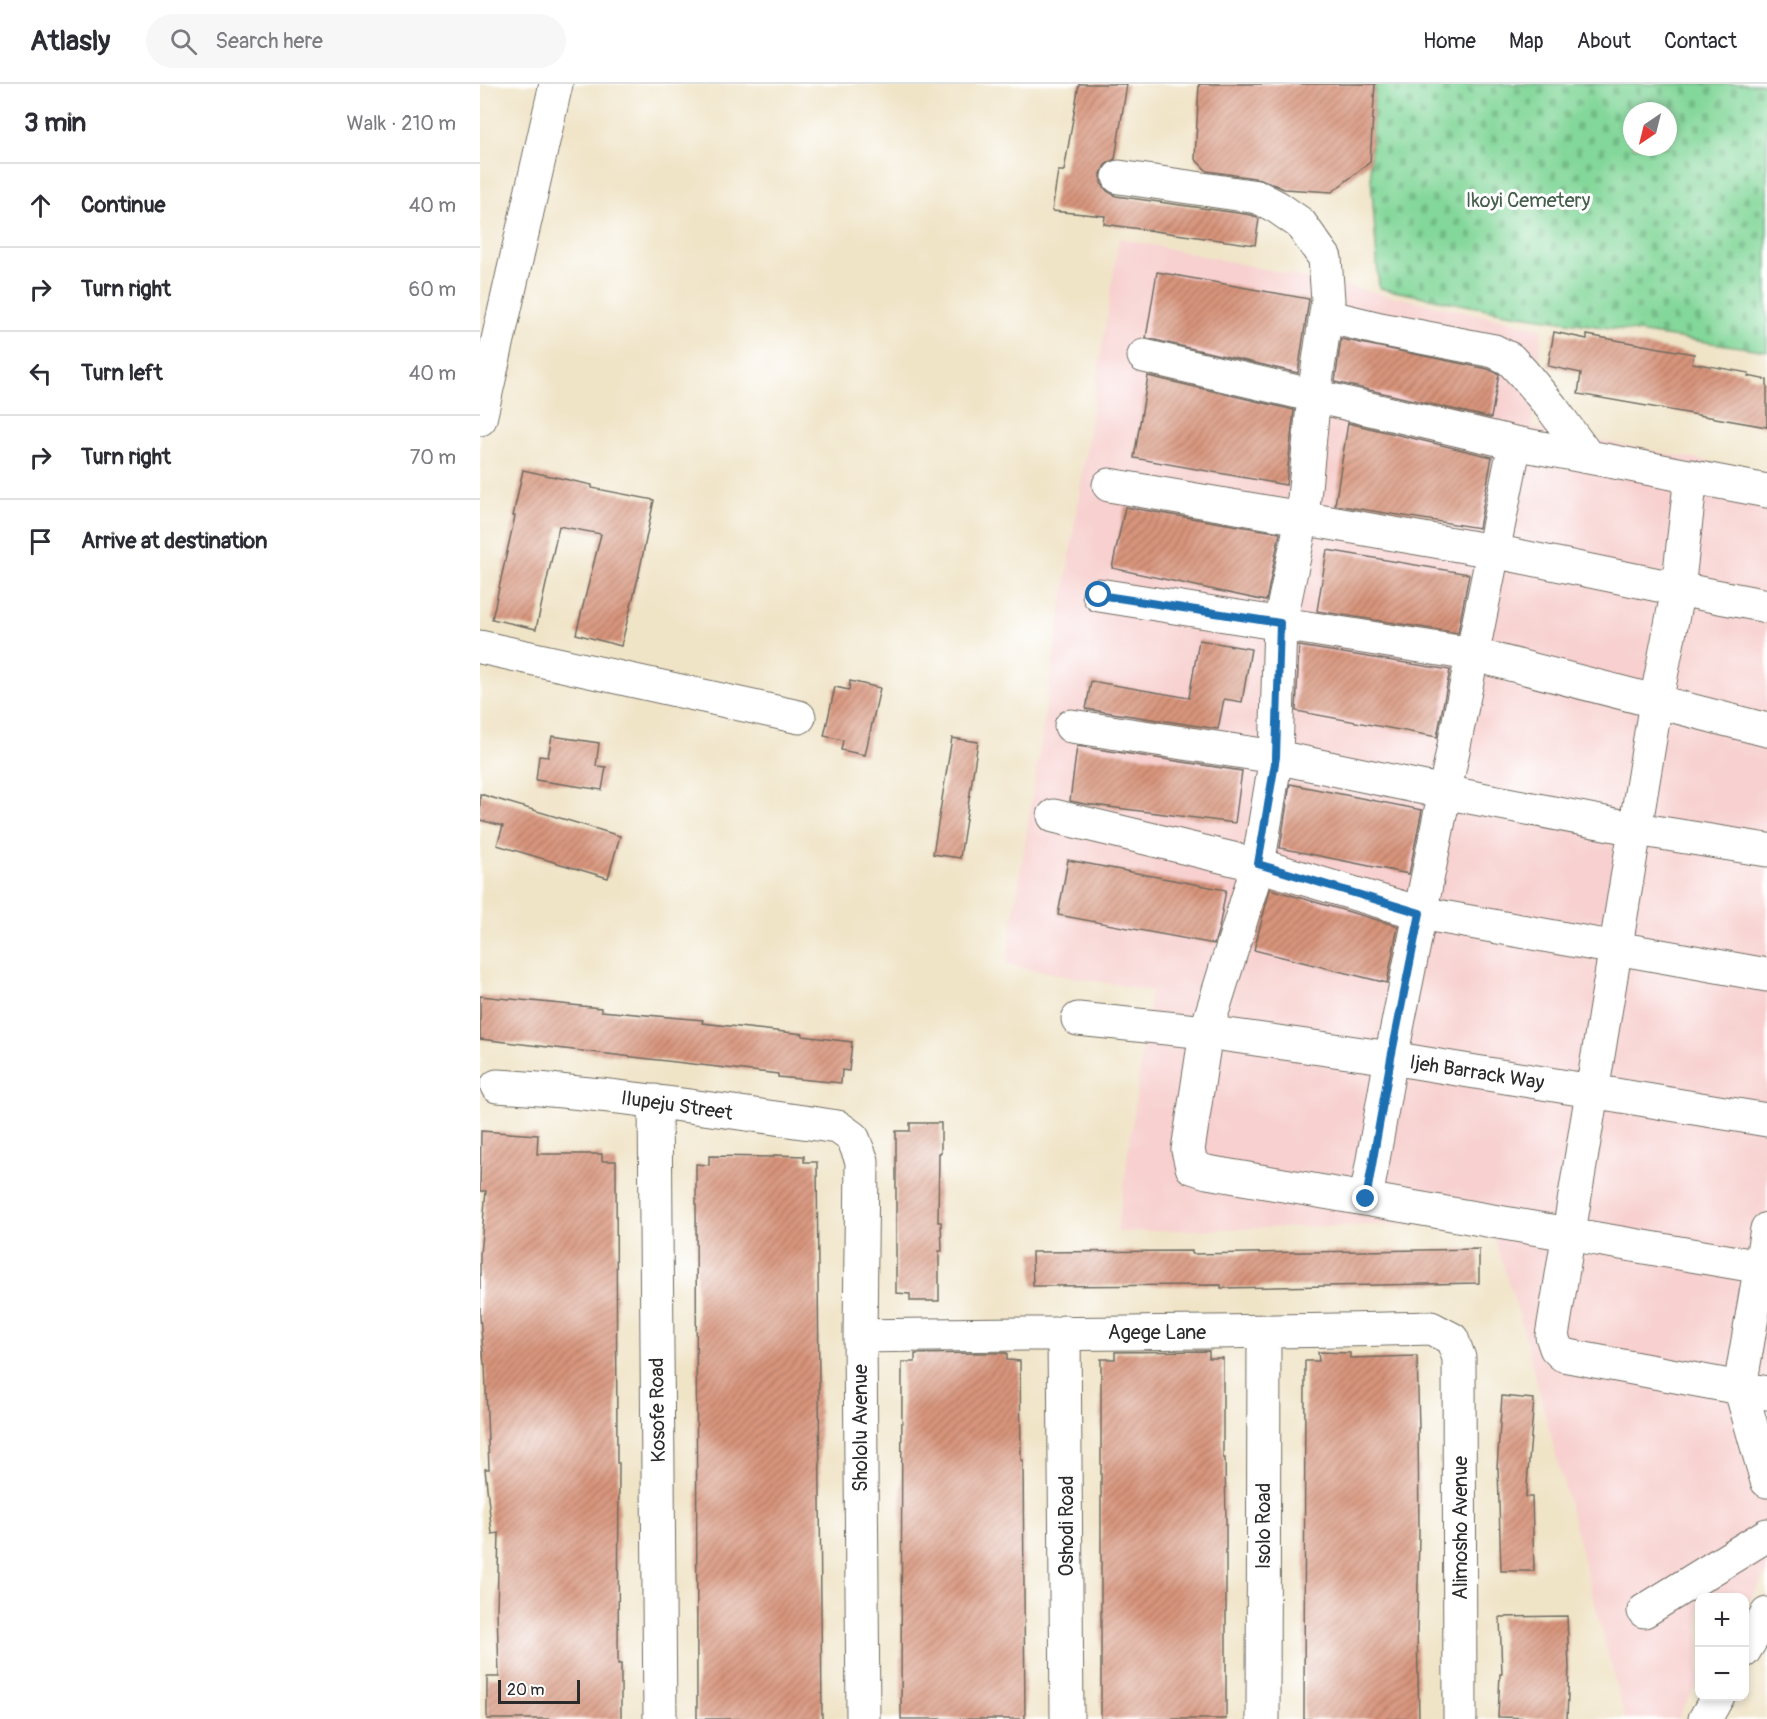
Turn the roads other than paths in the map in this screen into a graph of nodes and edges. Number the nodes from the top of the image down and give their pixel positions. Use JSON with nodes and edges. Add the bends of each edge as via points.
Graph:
{"nodes":[{"id":1,"x":556,"y":84,"type":"edge"},
{"id":2,"x":1119,"y":177,"type":"dead end"},
{"id":3,"x":1326,"y":316,"type":"junction"},
{"id":4,"x":1144,"y":356,"type":"dead end"},
{"id":5,"x":1314,"y":395,"type":"junction"},
{"id":6,"x":480,"y":419,"type":"edge"},
{"id":7,"x":1515,"y":443,"type":"junction"},
{"id":8,"x":1588,"y":457,"type":"junction"},
{"id":9,"x":1691,"y":476,"type":"junction"},
{"id":10,"x":1109,"y":485,"type":"dead end"},
{"id":11,"x":1767,"y":490,"type":"edge"},
{"id":12,"x":1302,"y":519,"type":"junction"},
{"id":13,"x":1493,"y":551,"type":"junction"},
{"id":14,"x":1678,"y":589,"type":"junction"},
{"id":15,"x":1099,"y":595,"type":"dead end"},
{"id":16,"x":1767,"y":606,"type":"edge"},
{"id":17,"x":1280,"y":623,"type":"junction"},
{"id":18,"x":480,"y":647,"type":"edge"},
{"id":19,"x":1471,"y":654,"type":"junction"},
{"id":20,"x":1656,"y":702,"type":"junction"},
{"id":21,"x":800,"y":717,"type":"dead end"},
{"id":22,"x":1071,"y":726,"type":"dead end"},
{"id":23,"x":1767,"y":730,"type":"edge"},
{"id":24,"x":1276,"y":757,"type":"junction"},
{"id":25,"x":1444,"y":792,"type":"junction"},
{"id":26,"x":1054,"y":816,"type":"dead end"},
{"id":27,"x":1636,"y":829,"type":"junction"},
{"id":28,"x":1767,"y":850,"type":"edge"},
{"id":29,"x":1258,"y":864,"type":"junction"},
{"id":30,"x":1420,"y":913,"type":"junction"},
{"id":31,"x":1616,"y":948,"type":"junction"},
{"id":32,"x":1767,"y":975,"type":"edge"},
{"id":33,"x":1078,"y":1019,"type":"dead end"},
{"id":34,"x":1206,"y":1032,"type":"junction"},
{"id":35,"x":1391,"y":1058,"type":"junction"},
{"id":36,"x":497,"y":1086,"type":"dead end"},
{"id":37,"x":1592,"y":1091,"type":"junction"},
{"id":38,"x":654,"y":1101,"type":"junction"},
{"id":39,"x":1767,"y":1120,"type":"edge"},
{"id":40,"x":853,"y":1138,"type":"joint"},
{"id":41,"x":1366,"y":1199,"type":"junction"},
{"id":42,"x":1767,"y":1229,"type":"edge"},
{"id":43,"x":1568,"y":1235,"type":"junction"},
{"id":44,"x":1764,"y":1268,"type":"edge"},
{"id":45,"x":1064,"y":1332,"type":"junction"},
{"id":46,"x":1264,"y":1332,"type":"junction"},
{"id":47,"x":860,"y":1336,"type":"junction"},
{"id":48,"x":1452,"y":1339,"type":"joint"},
{"id":49,"x":1753,"y":1390,"type":"edge"},
{"id":50,"x":1767,"y":1481,"type":"edge"},
{"id":51,"x":1767,"y":1535,"type":"edge"},
{"id":52,"x":1644,"y":1611,"type":"dead end"},
{"id":53,"x":1767,"y":1614,"type":"edge"},
{"id":54,"x":1746,"y":1647,"type":"edge"},
{"id":55,"x":1715,"y":1701,"type":"edge"},
{"id":56,"x":660,"y":1719,"type":"edge"},
{"id":57,"x":863,"y":1719,"type":"edge"},
{"id":58,"x":1067,"y":1719,"type":"edge"},
{"id":59,"x":1263,"y":1719,"type":"edge"},
{"id":60,"x":1460,"y":1719,"type":"edge"},
{"id":61,"x":1705,"y":1719,"type":"edge"}],
"edges":[{"from":1,"to":6,"type":"street"},
{"from":2,"to":3,"type":"street","via":[[1258,197],[1278,207],[1300,223],[1325,258]]},
{"from":3,"to":5,"type":"street"},
{"from":3,"to":8,"type":"street","via":[[1494,351],[1510,359]]},
{"from":4,"to":5,"type":"street"},
{"from":5,"to":7,"type":"street"},
{"from":5,"to":12,"type":"street"},
{"from":7,"to":8,"type":"street"},
{"from":7,"to":13,"type":"street"},
{"from":8,"to":9,"type":"street"},
{"from":9,"to":11,"type":"street"},
{"from":9,"to":14,"type":"street"},
{"from":10,"to":12,"type":"street"},
{"from":12,"to":13,"type":"street"},
{"from":12,"to":17,"type":"street"},
{"from":13,"to":14,"type":"street"},
{"from":13,"to":19,"type":"street"},
{"from":14,"to":16,"type":"street"},
{"from":14,"to":20,"type":"street"},
{"from":15,"to":17,"type":"street"},
{"from":17,"to":19,"type":"street"},
{"from":17,"to":24,"type":"street"},
{"from":18,"to":21,"type":"street"},
{"from":19,"to":20,"type":"street"},
{"from":19,"to":25,"type":"street"},
{"from":20,"to":23,"type":"street"},
{"from":20,"to":27,"type":"street"},
{"from":22,"to":24,"type":"street"},
{"from":24,"to":25,"type":"street"},
{"from":24,"to":29,"type":"street"},
{"from":25,"to":27,"type":"street"},
{"from":25,"to":30,"type":"street"},
{"from":26,"to":29,"type":"street"},
{"from":27,"to":28,"type":"street"},
{"from":27,"to":31,"type":"street"},
{"from":29,"to":30,"type":"street"},
{"from":29,"to":34,"type":"street"},
{"from":30,"to":31,"type":"street"},
{"from":30,"to":35,"type":"street"},
{"from":31,"to":32,"type":"street"},
{"from":31,"to":37,"type":"street"},
{"from":33,"to":34,"type":"street","name":"Ijeh Barrack Way"},
{"from":34,"to":35,"type":"street","name":"Ijeh Barrack Way"},
{"from":34,"to":41,"type":"street","via":[[1188,1150],[1192,1167]]},
{"from":35,"to":37,"type":"street","name":"Ijeh Barrack Way"},
{"from":35,"to":41,"type":"street"},
{"from":36,"to":38,"type":"street","name":"Ilupeju Street"},
{"from":37,"to":39,"type":"street","name":"Ijeh Barrack Way"},
{"from":37,"to":43,"type":"street"},
{"from":38,"to":40,"type":"street","name":"Ilupeju Street","via":[[838,1127]]},
{"from":38,"to":56,"type":"street","name":"Kosofe Road"},
{"from":40,"to":47,"type":"street","name":"Shololu Avenue","via":[[862,1161]]},
{"from":41,"to":43,"type":"street"},
{"from":42,"to":44,"type":"street"},
{"from":43,"to":44,"type":"street"},
{"from":43,"to":49,"type":"street","via":[[1552,1336],[1563,1355]]},
{"from":44,"to":49,"type":"street"},
{"from":45,"to":46,"type":"street","name":"Agege Lane"},
{"from":45,"to":47,"type":"street","name":"Agege Lane"},
{"from":45,"to":58,"type":"street","name":"Oshodi Road"},
{"from":46,"to":48,"type":"street","name":"Agege Lane","via":[[1431,1329]]},
{"from":46,"to":59,"type":"street","name":"Isolo Road"},
{"from":47,"to":57,"type":"street","name":"Shololu Avenue"},
{"from":48,"to":60,"type":"street","name":"Alimosho Avenue","via":[[1459,1358]]},
{"from":49,"to":50,"type":"street"},
{"from":51,"to":52,"type":"street"},
{"from":53,"to":54,"type":"street"},
{"from":55,"to":61,"type":"street"}]}
